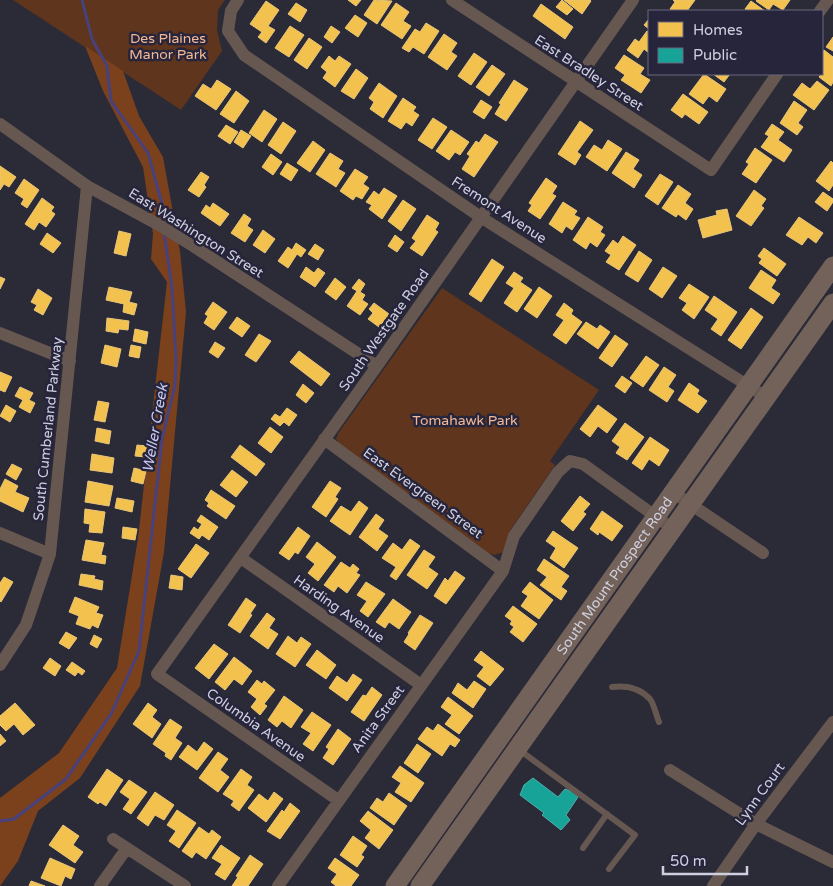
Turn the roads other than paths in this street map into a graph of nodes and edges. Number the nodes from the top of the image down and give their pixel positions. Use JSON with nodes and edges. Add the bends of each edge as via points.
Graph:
{"nodes":[{"id":1,"x":238,"y":0,"type":"edge"},
{"id":2,"x":452,"y":0,"type":"edge"},
{"id":3,"x":633,"y":0,"type":"edge"},
{"id":4,"x":776,"y":75,"type":"edge"},
{"id":5,"x":576,"y":82,"type":"junction"},
{"id":6,"x":0,"y":124,"type":"edge"},
{"id":7,"x":87,"y":186,"type":"junction"},
{"id":8,"x":482,"y":218,"type":"junction"},
{"id":9,"x":832,"y":271,"type":"edge"},
{"id":10,"x":833,"y":303,"type":"edge"},
{"id":11,"x":0,"y":333,"type":"edge"},
{"id":12,"x":70,"y":362,"type":"junction"},
{"id":13,"x":377,"y":366,"type":"junction"},
{"id":14,"x":749,"y":386,"type":"junction"},
{"id":15,"x":766,"y":398,"type":"junction"},
{"id":16,"x":324,"y":439,"type":"junction"},
{"id":17,"x":674,"y":493,"type":"junction"},
{"id":18,"x":690,"y":504,"type":"junction"},
{"id":19,"x":656,"y":517,"type":"junction"},
{"id":20,"x":672,"y":529,"type":"junction"},
{"id":21,"x":0,"y":533,"type":"edge"},
{"id":22,"x":763,"y":553,"type":"dead end"},
{"id":23,"x":50,"y":554,"type":"junction"},
{"id":24,"x":241,"y":558,"type":"junction"},
{"id":25,"x":504,"y":571,"type":"junction"},
{"id":26,"x":0,"y":665,"type":"edge"},
{"id":27,"x":157,"y":674,"type":"joint"},
{"id":28,"x":421,"y":685,"type":"junction"},
{"id":29,"x":612,"y":688,"type":"dead end"},
{"id":30,"x":659,"y":722,"type":"dead end"},
{"id":31,"x":833,"y":722,"type":"edge"},
{"id":32,"x":517,"y":749,"type":"junction"},
{"id":33,"x":670,"y":770,"type":"dead end"},
{"id":34,"x":338,"y":800,"type":"junction"},
{"id":35,"x":607,"y":814,"type":"junction"},
{"id":36,"x":756,"y":824,"type":"junction"},
{"id":37,"x":113,"y":839,"type":"dead end"},
{"id":38,"x":128,"y":848,"type":"junction"},
{"id":39,"x":583,"y":848,"type":"dead end"},
{"id":40,"x":833,"y":862,"type":"edge"},
{"id":41,"x":609,"y":869,"type":"dead end"},
{"id":42,"x":100,"y":886,"type":"edge"},
{"id":43,"x":185,"y":886,"type":"edge"},
{"id":44,"x":278,"y":886,"type":"edge"},
{"id":45,"x":395,"y":886,"type":"edge"},
{"id":46,"x":420,"y":886,"type":"edge"},
{"id":47,"x":713,"y":886,"type":"edge"}],
"edges":[{"from":1,"to":8,"type":"street","name":"Fremont Avenue","via":[[231,11],[228,32],[244,55]]},
{"from":2,"to":5,"type":"street","name":"East Bradley Street"},
{"from":3,"to":5,"type":"street","name":"South Westgate Road"},
{"from":4,"to":5,"type":"street","name":"East Bradley Street","via":[[710,170]]},
{"from":5,"to":8,"type":"street","name":"South Westgate Road"},
{"from":6,"to":7,"type":"street","name":"East Washington Street"},
{"from":7,"to":12,"type":"street","name":"South Cumberland Parkway"},
{"from":7,"to":13,"type":"street","name":"East Washington Street","via":[[193,246]]},
{"from":8,"to":13,"type":"street","name":"South Westgate Road"},
{"from":8,"to":14,"type":"street","name":"Fremont Avenue"},
{"from":9,"to":14,"type":"main road","name":"South Mount Prospect Road"},
{"from":10,"to":15,"type":"main road","name":"South Mount Prospect Road"},
{"from":11,"to":12,"type":"street"},
{"from":12,"to":23,"type":"street","name":"South Cumberland Parkway"},
{"from":13,"to":16,"type":"street","name":"South Westgate Road"},
{"from":14,"to":15,"type":"street","name":"Fremont Avenue"},
{"from":14,"to":17,"type":"main road","name":"South Mount Prospect Road"},
{"from":15,"to":18,"type":"main road","name":"South Mount Prospect Road"},
{"from":16,"to":24,"type":"street","name":"South Westgate Road"},
{"from":16,"to":25,"type":"street","name":"East Evergreen Street"},
{"from":17,"to":18,"type":"street"},
{"from":17,"to":19,"type":"main road","name":"South Mount Prospect Road"},
{"from":18,"to":20,"type":"main road","name":"South Mount Prospect Road"},
{"from":18,"to":22,"type":"street"},
{"from":19,"to":20,"type":"street"},
{"from":19,"to":25,"type":"street","via":[[583,464],[570,461],[558,472],[514,536]]},
{"from":19,"to":45,"type":"main road","name":"South Mount Prospect Road"},
{"from":20,"to":32,"type":"main road","name":"South Mount Prospect Road"},
{"from":21,"to":23,"type":"street"},
{"from":23,"to":26,"type":"street","name":"South Cumberland Parkway","via":[[26,625]]},
{"from":24,"to":27,"type":"street","name":"South Westgate Road"},
{"from":24,"to":28,"type":"street","name":"Harding Avenue"},
{"from":25,"to":28,"type":"street","name":"Anita Street"},
{"from":27,"to":34,"type":"street","name":"Columbia Avenue"},
{"from":28,"to":34,"type":"street","name":"Anita Street"},
{"from":29,"to":30,"type":"lane","via":[[632,686],[650,699]]},
{"from":31,"to":36,"type":"street","name":"Lynn Court"},
{"from":32,"to":35,"type":"lane"},
{"from":32,"to":46,"type":"main road","name":"South Mount Prospect Road"},
{"from":33,"to":36,"type":"street"},
{"from":34,"to":44,"type":"street","name":"Anita Street"},
{"from":35,"to":39,"type":"lane"},
{"from":35,"to":41,"type":"lane","via":[[635,835]]},
{"from":36,"to":40,"type":"street"},
{"from":36,"to":47,"type":"street","name":"Lynn Court"},
{"from":37,"to":38,"type":"street"},
{"from":38,"to":42,"type":"street"},
{"from":38,"to":43,"type":"street"}]}
